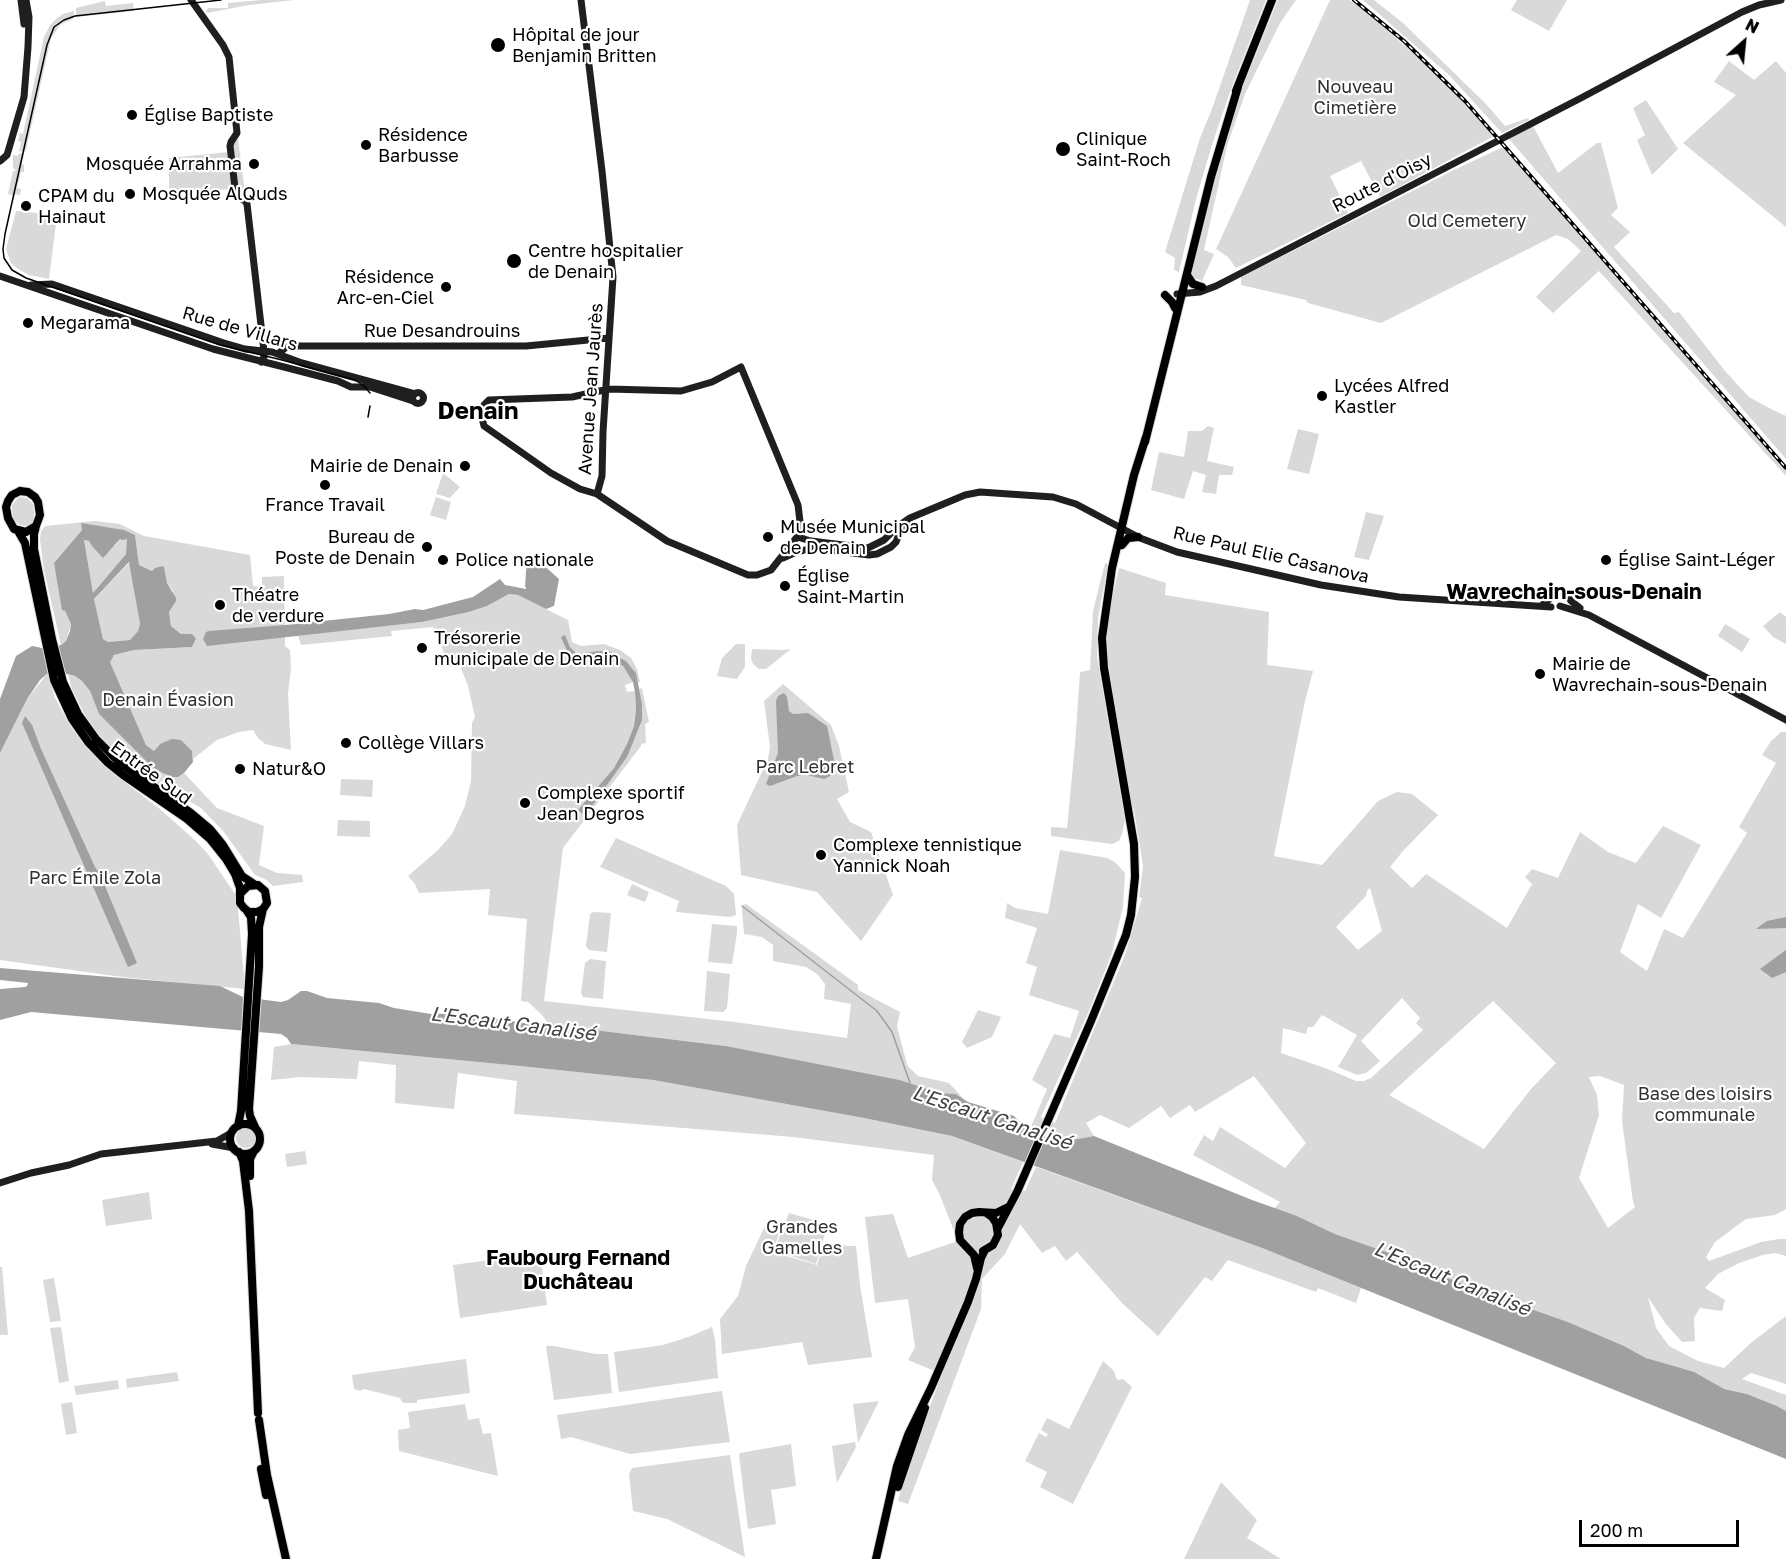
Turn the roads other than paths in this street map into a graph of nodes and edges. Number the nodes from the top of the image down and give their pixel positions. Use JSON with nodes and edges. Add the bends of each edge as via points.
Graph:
{"nodes":[{"id":1,"x":21,"y":0,"type":"edge"},
{"id":2,"x":26,"y":0,"type":"edge"},
{"id":3,"x":191,"y":0,"type":"edge"},
{"id":4,"x":581,"y":0,"type":"edge"},
{"id":5,"x":1272,"y":0,"type":"edge"},
{"id":6,"x":1781,"y":0,"type":"edge"},
{"id":7,"x":1238,"y":87,"type":"junction"},
{"id":8,"x":15,"y":125,"type":"junction"},
{"id":9,"x":10,"y":147,"type":"junction"},
{"id":10,"x":0,"y":156,"type":"edge"},
{"id":11,"x":0,"y":161,"type":"edge"},
{"id":12,"x":1187,"y":275,"type":"junction"},
{"id":13,"x":0,"y":276,"type":"edge"},
{"id":14,"x":1225,"y":280,"type":"junction"},
{"id":15,"x":23,"y":284,"type":"junction"},
{"id":16,"x":1202,"y":287,"type":"junction"},
{"id":17,"x":1180,"y":292,"type":"junction"},
{"id":18,"x":1165,"y":296,"type":"dead end"},
{"id":19,"x":1174,"y":308,"type":"junction"},
{"id":20,"x":1171,"y":337,"type":"junction"},
{"id":21,"x":609,"y":338,"type":"junction"},
{"id":22,"x":264,"y":351,"type":"junction"},
{"id":23,"x":278,"y":354,"type":"junction"},
{"id":24,"x":261,"y":362,"type":"junction"},
{"id":25,"x":606,"y":389,"type":"junction"},
{"id":26,"x":597,"y":494,"type":"junction"},
{"id":27,"x":7,"y":503,"type":"junction"},
{"id":28,"x":0,"y":512,"type":"edge"},
{"id":29,"x":0,"y":522,"type":"edge"},
{"id":30,"x":10,"y":524,"type":"junction"},
{"id":31,"x":903,"y":524,"type":"junction"},
{"id":32,"x":36,"y":526,"type":"junction"},
{"id":33,"x":1123,"y":529,"type":"junction"},
{"id":34,"x":18,"y":531,"type":"junction"},
{"id":35,"x":799,"y":537,"type":"junction"},
{"id":36,"x":1138,"y":537,"type":"junction"},
{"id":37,"x":1122,"y":545,"type":"junction"},
{"id":38,"x":801,"y":550,"type":"junction"},
{"id":39,"x":777,"y":563,"type":"junction"},
{"id":40,"x":1568,"y":597,"type":"junction"},
{"id":41,"x":1550,"y":604,"type":"junction"},
{"id":42,"x":1560,"y":606,"type":"junction"},
{"id":43,"x":1105,"y":609,"type":"junction"},
{"id":44,"x":1589,"y":615,"type":"junction"},
{"id":45,"x":49,"y":640,"type":"junction"},
{"id":46,"x":1697,"y":674,"type":"junction"},
{"id":47,"x":58,"y":677,"type":"junction"},
{"id":48,"x":1786,"y":720,"type":"edge"},
{"id":49,"x":1786,"y":725,"type":"edge"},
{"id":50,"x":254,"y":885,"type":"junction"},
{"id":51,"x":240,"y":894,"type":"junction"},
{"id":52,"x":263,"y":909,"type":"junction"},
{"id":53,"x":247,"y":911,"type":"junction"},
{"id":54,"x":253,"y":991,"type":"junction"},
{"id":55,"x":250,"y":1041,"type":"junction"},
{"id":56,"x":238,"y":1126,"type":"junction"},
{"id":57,"x":255,"y":1127,"type":"junction"},
{"id":58,"x":231,"y":1133,"type":"junction"},
{"id":59,"x":203,"y":1143,"type":"junction"},
{"id":60,"x":236,"y":1150,"type":"junction"},
{"id":61,"x":254,"y":1151,"type":"junction"},
{"id":62,"x":0,"y":1182,"type":"edge"},
{"id":63,"x":1009,"y":1206,"type":"junction"},
{"id":64,"x":249,"y":1211,"type":"junction"},
{"id":65,"x":986,"y":1214,"type":"junction"},
{"id":66,"x":998,"y":1228,"type":"junction"},
{"id":67,"x":970,"y":1250,"type":"junction"},
{"id":68,"x":985,"y":1250,"type":"junction"},
{"id":69,"x":978,"y":1271,"type":"junction"},
{"id":70,"x":931,"y":1388,"type":"junction"},
{"id":71,"x":258,"y":1416,"type":"junction"},
{"id":72,"x":281,"y":1559,"type":"edge"},
{"id":73,"x":286,"y":1559,"type":"edge"},
{"id":74,"x":876,"y":1559,"type":"edge"},
{"id":75,"x":882,"y":1559,"type":"edge"}],
"edges":[{"from":1,"to":8,"type":"street","via":[[24,46]]},
{"from":2,"to":8,"type":"street","via":[[27,65],[23,102]]},
{"from":3,"to":22,"type":"street","via":[[228,55],[237,133],[230,144],[236,196],[247,204]]},
{"from":4,"to":21,"type":"street","name":"Avenue Jean Jaurès","via":[[613,269]]},
{"from":5,"to":7,"type":"main road"},
{"from":6,"to":14,"type":"street","name":"Route d'Oisy","via":[[1748,9],[1646,59],[1549,114]]},
{"from":7,"to":12,"type":"main road","via":[[1217,152]]},
{"from":7,"to":17,"type":"main road","via":[[1209,167]]},
{"from":8,"to":9,"type":"street"},
{"from":9,"to":10,"type":"street"},
{"from":9,"to":11,"type":"street"},
{"from":12,"to":16,"type":"main road","via":[[1192,284]]},
{"from":12,"to":17,"type":"main road"},
{"from":13,"to":15,"type":"street","name":"Rue de Villars"},
{"from":14,"to":16,"type":"street"},
{"from":14,"to":17,"type":"street","via":[[1202,291]]},
{"from":15,"to":22,"type":"street","name":"Rue de Villars","via":[[52,284],[221,343]]},
{"from":15,"to":24,"type":"street","name":"Rue de Villars","via":[[199,345]]},
{"from":16,"to":17,"type":"street"},
{"from":17,"to":19,"type":"main road"},
{"from":17,"to":20,"type":"main road"},
{"from":18,"to":19,"type":"main road"},
{"from":19,"to":20,"type":"main road"},
{"from":20,"to":33,"type":"main road"},
{"from":21,"to":23,"type":"street","name":"Rue Desandrouins","via":[[526,346],[291,346]]},
{"from":21,"to":25,"type":"street","name":"Avenue Jean Jaurès"},
{"from":22,"to":23,"type":"street","name":"Rue de Villars"},
{"from":22,"to":24,"type":"street"},
{"from":23,"to":24,"type":"street","name":"Rue de Villars","via":[[414,397],[351,387]]},
{"from":25,"to":26,"type":"street","name":"Avenue Jean Jaurès","via":[[602,476]]},
{"from":25,"to":26,"type":"street","via":[[572,397],[489,400],[482,416],[487,428],[551,473]]},
{"from":25,"to":35,"type":"street","via":[[681,391],[712,382],[741,367],[798,505]]},
{"from":26,"to":39,"type":"street","via":[[672,544],[748,575],[771,570]]},
{"from":27,"to":28,"type":"main road"},
{"from":27,"to":30,"type":"main road"},
{"from":27,"to":32,"type":"main road","via":[[18,492],[33,495],[40,515]]},
{"from":29,"to":30,"type":"main road"},
{"from":30,"to":34,"type":"main road"},
{"from":31,"to":33,"type":"street","name":"Rue Paul Elie Casanova","via":[[980,492],[1053,497],[1076,504]]},
{"from":31,"to":35,"type":"street","name":"Rue Paul Elie Casanova","via":[[888,538],[868,548]]},
{"from":31,"to":38,"type":"street","via":[[894,544],[874,555],[817,548]]},
{"from":32,"to":34,"type":"main road","via":[[28,532]]},
{"from":32,"to":45,"type":"main road","name":"Entrée Sud","via":[[34,549]]},
{"from":33,"to":36,"type":"street","name":"Rue Paul Elie Casanova"},
{"from":33,"to":37,"type":"main road"},
{"from":33,"to":43,"type":"main road"},
{"from":34,"to":45,"type":"main road","name":"Entrée Sud","via":[[25,543]]},
{"from":35,"to":38,"type":"street","via":[[806,545]]},
{"from":35,"to":38,"type":"street","via":[[793,548]]},
{"from":35,"to":39,"type":"street"},
{"from":36,"to":37,"type":"main road","via":[[1128,538]]},
{"from":36,"to":41,"type":"street","name":"Rue Paul Elie Casanova","via":[[1177,552],[1337,588],[1399,597]]},
{"from":37,"to":43,"type":"main road"},
{"from":38,"to":39,"type":"street"},
{"from":40,"to":41,"type":"street","via":[[1560,592]]},
{"from":40,"to":42,"type":"street"},
{"from":40,"to":44,"type":"street"},
{"from":41,"to":42,"type":"street"},
{"from":42,"to":44,"type":"street"},
{"from":43,"to":63,"type":"main road","via":[[1103,660],[1135,854],[1129,926]]},
{"from":44,"to":46,"type":"street"},
{"from":45,"to":47,"type":"main road","name":"Entrée Sud"},
{"from":46,"to":48,"type":"street"},
{"from":46,"to":49,"type":"street"},
{"from":47,"to":50,"type":"main road","name":"Entrée Sud","via":[[78,714],[104,749],[200,820]]},
{"from":47,"to":51,"type":"main road","name":"Entrée Sud","via":[[69,713],[88,742],[118,771],[206,835],[232,869]]},
{"from":50,"to":51,"type":"main road","via":[[246,886]]},
{"from":50,"to":52,"type":"main road","via":[[267,895]]},
{"from":51,"to":53,"type":"main road","via":[[241,905]]},
{"from":52,"to":53,"type":"main road"},
{"from":52,"to":54,"type":"main road"},
{"from":53,"to":54,"type":"main road","via":[[252,926]]},
{"from":54,"to":55,"type":"main road"},
{"from":55,"to":56,"type":"main road"},
{"from":55,"to":57,"type":"main road","via":[[249,1112]]},
{"from":56,"to":57,"type":"main road"},
{"from":56,"to":58,"type":"main road"},
{"from":57,"to":61,"type":"main road","via":[[261,1138]]},
{"from":58,"to":59,"type":"street"},
{"from":58,"to":60,"type":"main road"},
{"from":59,"to":60,"type":"street"},
{"from":59,"to":62,"type":"street","via":[[110,1152]]},
{"from":60,"to":61,"type":"main road","via":[[245,1154]]},
{"from":60,"to":64,"type":"main road","via":[[243,1161]]},
{"from":61,"to":64,"type":"main road","via":[[250,1161]]},
{"from":63,"to":65,"type":"main road"},
{"from":63,"to":66,"type":"main road"},
{"from":64,"to":71,"type":"main road"},
{"from":65,"to":66,"type":"main road"},
{"from":65,"to":67,"type":"main road","via":[[972,1213],[960,1224],[960,1240]]},
{"from":66,"to":68,"type":"main road","via":[[996,1242]]},
{"from":67,"to":68,"type":"main road"},
{"from":67,"to":69,"type":"main road"},
{"from":68,"to":69,"type":"main road"},
{"from":69,"to":70,"type":"main road"},
{"from":70,"to":74,"type":"main road","via":[[898,1462]]},
{"from":70,"to":75,"type":"main road","via":[[894,1499]]},
{"from":71,"to":72,"type":"main road","via":[[262,1477]]},
{"from":71,"to":73,"type":"main road"}]}
